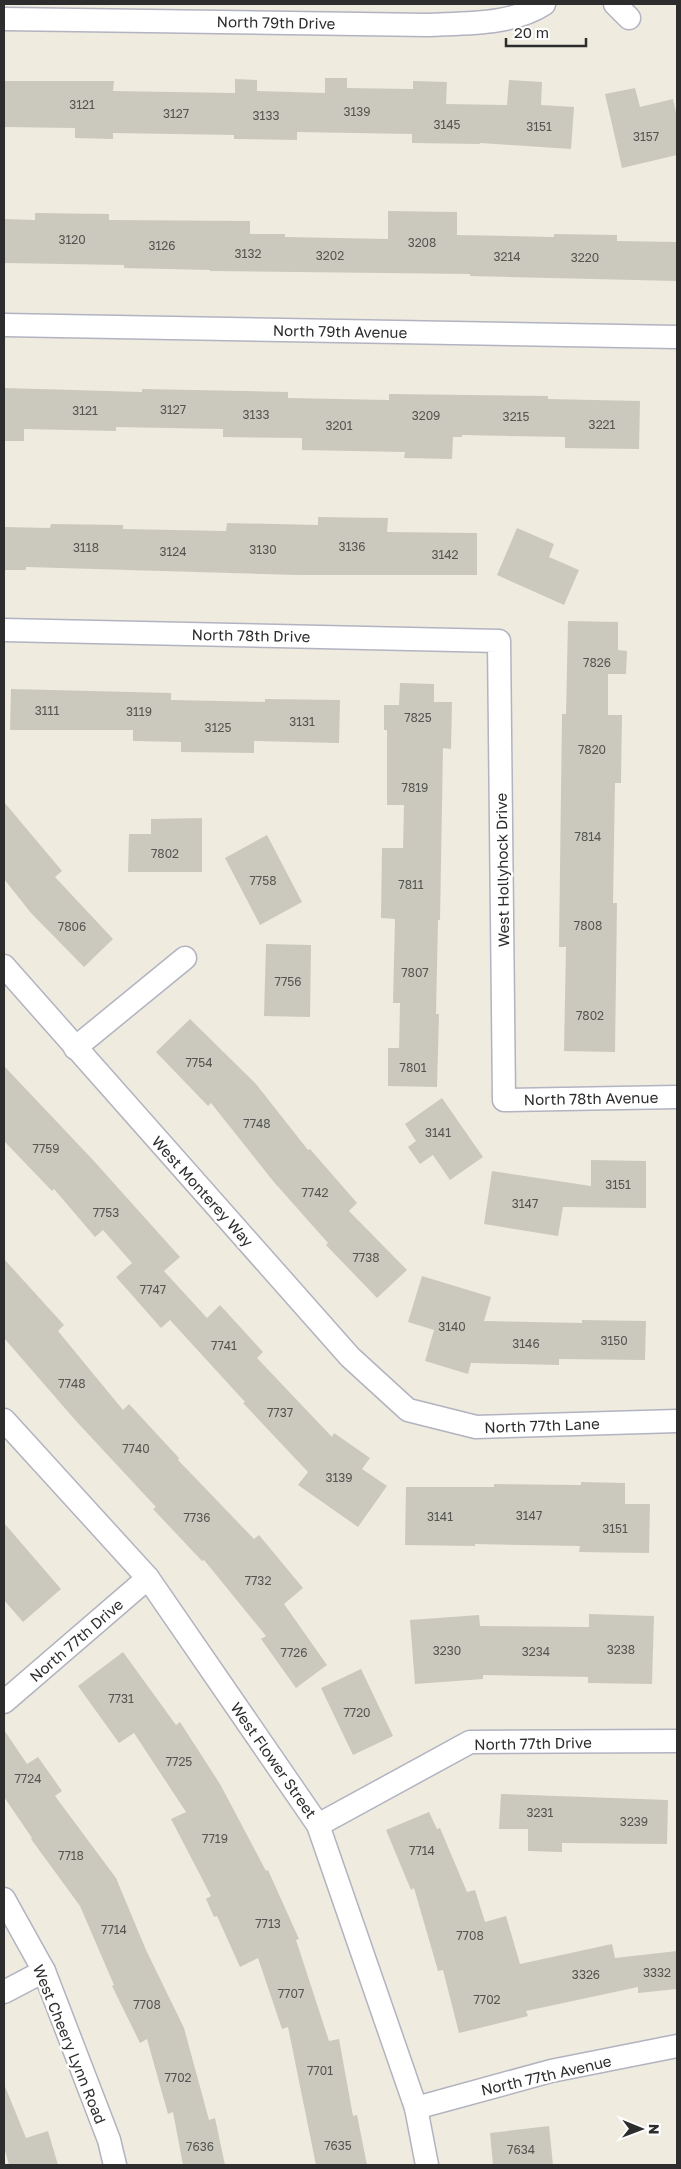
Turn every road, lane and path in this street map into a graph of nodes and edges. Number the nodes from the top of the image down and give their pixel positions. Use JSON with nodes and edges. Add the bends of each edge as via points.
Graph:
{"nodes":[{"id":1,"x":544,"y":4,"type":"edge"},
{"id":2,"x":28,"y":12,"type":"edge"},
{"id":3,"x":331,"y":13,"type":"edge"},
{"id":4,"x":4,"y":19,"type":"edge"},
{"id":5,"x":4,"y":325,"type":"edge"},
{"id":6,"x":677,"y":336,"type":"edge"},
{"id":7,"x":4,"y":630,"type":"edge"},
{"id":8,"x":499,"y":640,"type":"joint"},
{"id":9,"x":185,"y":958,"type":"dead end"},
{"id":10,"x":4,"y":966,"type":"edge"},
{"id":11,"x":76,"y":1048,"type":"junction"},
{"id":12,"x":677,"y":1097,"type":"edge"},
{"id":13,"x":504,"y":1100,"type":"joint"},
{"id":14,"x":408,"y":1410,"type":"joint"},
{"id":15,"x":4,"y":1420,"type":"edge"},
{"id":16,"x":677,"y":1421,"type":"edge"},
{"id":17,"x":148,"y":1578,"type":"junction"},
{"id":18,"x":4,"y":1702,"type":"edge"},
{"id":19,"x":677,"y":1741,"type":"edge"},
{"id":20,"x":318,"y":1825,"type":"junction"},
{"id":21,"x":4,"y":1899,"type":"edge"},
{"id":22,"x":44,"y":1971,"type":"junction"},
{"id":23,"x":4,"y":1992,"type":"edge"},
{"id":24,"x":677,"y":2046,"type":"edge"},
{"id":25,"x":416,"y":2108,"type":"junction"},
{"id":26,"x":116,"y":2165,"type":"edge"},
{"id":27,"x":427,"y":2165,"type":"edge"}],
"edges":[{"from":1,"to":3,"type":"street","name":"North 79th Drive","via":[[533,11],[488,22],[428,25]]},
{"from":2,"to":3,"type":"street","name":"North 79th Drive"},
{"from":2,"to":4,"type":"street","name":"North 79th Drive"},
{"from":5,"to":6,"type":"street","name":"North 79th Avenue"},
{"from":7,"to":8,"type":"street","name":"North 78th Drive"},
{"from":8,"to":13,"type":"street","name":"West Hollyhock Drive"},
{"from":9,"to":11,"type":"street"},
{"from":10,"to":11,"type":"street","name":"West Monterey Way"},
{"from":11,"to":14,"type":"street","name":"West Monterey Way","via":[[350,1357]]},
{"from":12,"to":13,"type":"street","name":"North 78th Avenue"},
{"from":14,"to":16,"type":"street","name":"North 77th Lane","via":[[476,1427]]},
{"from":15,"to":17,"type":"street","name":"West Flower Street"},
{"from":17,"to":18,"type":"street","name":"North 77th Drive"},
{"from":17,"to":20,"type":"street","name":"West Flower Street"},
{"from":19,"to":20,"type":"street","name":"North 77th Drive","via":[[470,1742]]},
{"from":20,"to":25,"type":"street","name":"West Flower Street"},
{"from":21,"to":22,"type":"street","name":"West Cheery Lynn Road"},
{"from":22,"to":23,"type":"street"},
{"from":22,"to":26,"type":"street","name":"West Cheery Lynn Road"},
{"from":24,"to":25,"type":"street","name":"North 77th Avenue","via":[[551,2071]]},
{"from":25,"to":27,"type":"street","name":"West Flower Street"}]}
